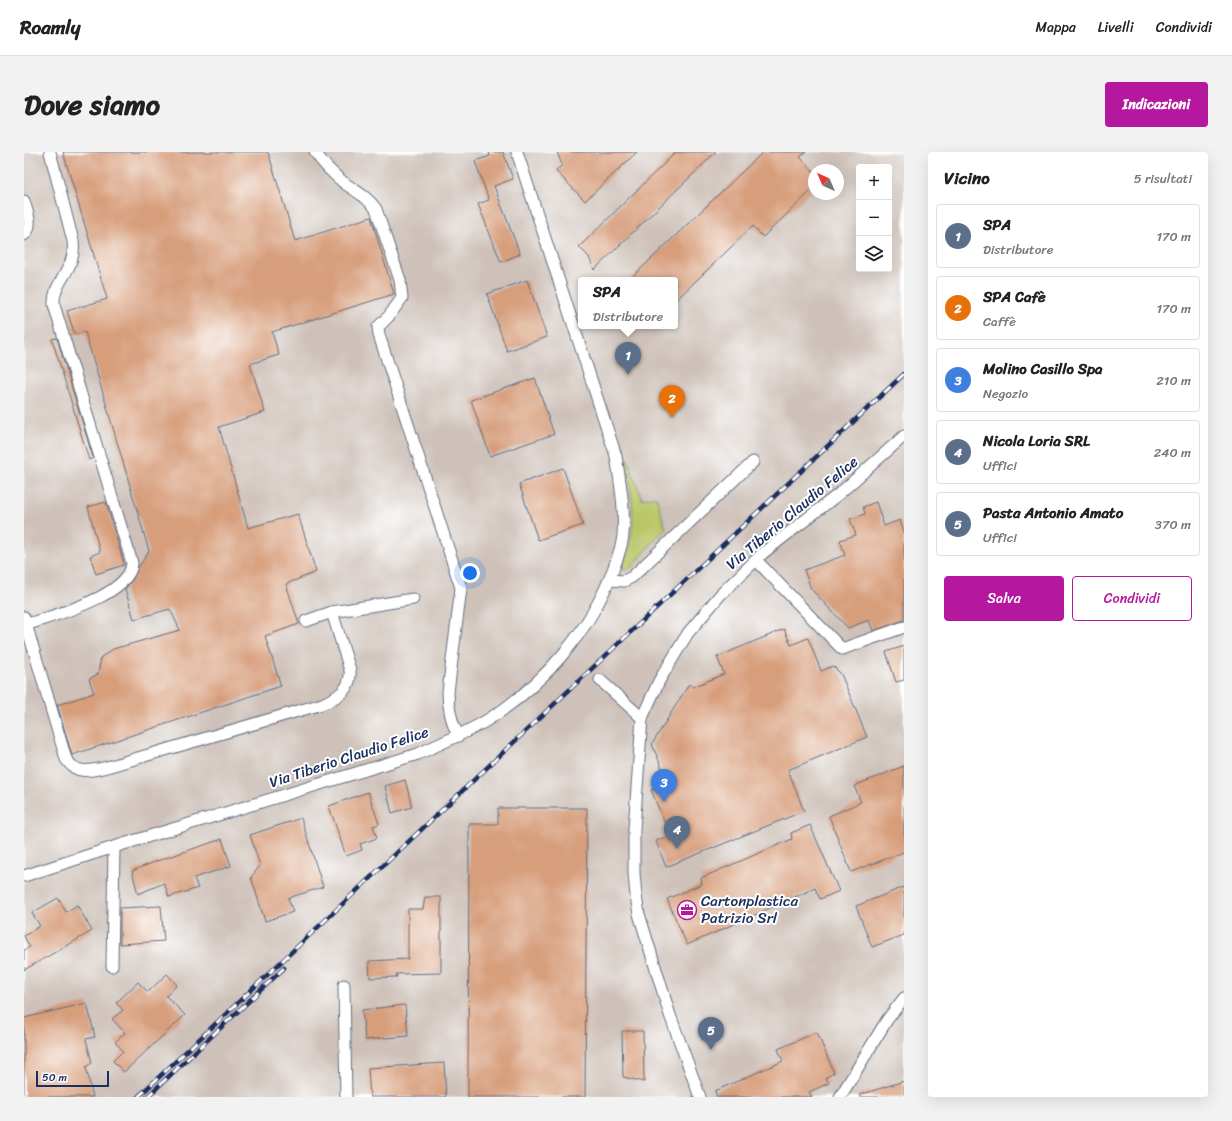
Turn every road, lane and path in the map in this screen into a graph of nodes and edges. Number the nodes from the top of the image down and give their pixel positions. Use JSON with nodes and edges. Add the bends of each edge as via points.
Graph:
{"nodes":[{"id":1,"x":50,"y":152,"type":"edge"},
{"id":2,"x":315,"y":152,"type":"edge"},
{"id":3,"x":517,"y":152,"type":"edge"},
{"id":4,"x":24,"y":200,"type":"edge"},
{"id":5,"x":24,"y":235,"type":"edge"},
{"id":6,"x":904,"y":436,"type":"edge"},
{"id":7,"x":754,"y":462,"type":"dead end"},
{"id":8,"x":756,"y":560,"type":"junction"},
{"id":9,"x":609,"y":580,"type":"junction"},
{"id":10,"x":413,"y":599,"type":"dead end"},
{"id":11,"x":332,"y":612,"type":"junction"},
{"id":12,"x":25,"y":621,"type":"edge"},
{"id":13,"x":306,"y":621,"type":"dead end"},
{"id":14,"x":904,"y":627,"type":"edge"},
{"id":15,"x":600,"y":680,"type":"dead end"},
{"id":16,"x":642,"y":718,"type":"junction"},
{"id":17,"x":458,"y":736,"type":"junction"},
{"id":18,"x":114,"y":847,"type":"junction"},
{"id":19,"x":24,"y":876,"type":"edge"},
{"id":20,"x":112,"y":966,"type":"dead end"},
{"id":21,"x":344,"y":985,"type":"dead end"},
{"id":22,"x":904,"y":998,"type":"edge"},
{"id":23,"x":346,"y":1097,"type":"edge"},
{"id":24,"x":700,"y":1097,"type":"edge"},
{"id":25,"x":840,"y":1097,"type":"edge"}],
"edges":[{"from":1,"to":12,"type":"street","via":[[75,250],[70,268],[55,292],[54,305],[132,568],[121,584],[95,600]]},
{"from":2,"to":17,"type":"street","via":[[332,173],[371,202],[376,209],[400,280],[402,298],[378,327],[379,335],[461,588],[448,692],[450,717]]},
{"from":3,"to":9,"type":"street","name":"Via Tiberio Claudio Felice","via":[[616,456],[624,512],[623,536]]},
{"from":4,"to":5,"type":"street","via":[[30,224]]},
{"from":6,"to":8,"type":"street","name":"Via Tiberio Claudio Felice","via":[[840,493]]},
{"from":7,"to":9,"type":"street","via":[[632,577],[624,581]]},
{"from":8,"to":14,"type":"street","via":[[842,649]]},
{"from":8,"to":16,"type":"street","name":"Via Tiberio Claudio Felice","via":[[721,594],[688,633],[659,681]]},
{"from":9,"to":17,"type":"street","name":"Via Tiberio Claudio Felice","via":[[585,627],[543,675],[488,720]]},
{"from":10,"to":11,"type":"street"},
{"from":11,"to":12,"type":"street","via":[[350,670],[350,680],[339,695],[322,704],[86,771],[73,768],[66,759]]},
{"from":11,"to":13,"type":"street"},
{"from":15,"to":16,"type":"street"},
{"from":16,"to":24,"type":"street","name":"Via Tiberio Claudio Felice","via":[[634,829],[636,896],[639,914],[670,1015]]},
{"from":17,"to":18,"type":"street","name":"Via Tiberio Claudio Felice","via":[[418,754]]},
{"from":18,"to":19,"type":"street","name":"Via Tiberio Claudio Felice"},
{"from":18,"to":20,"type":"street"},
{"from":21,"to":23,"type":"street"},
{"from":22,"to":25,"type":"street","via":[[887,1020]]}]}
